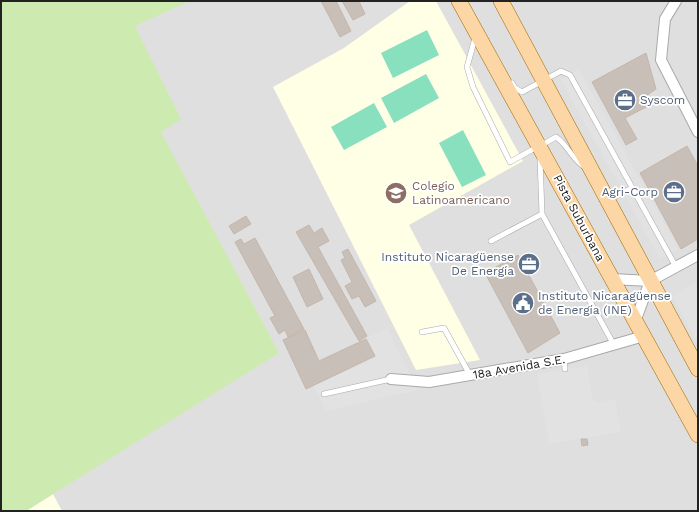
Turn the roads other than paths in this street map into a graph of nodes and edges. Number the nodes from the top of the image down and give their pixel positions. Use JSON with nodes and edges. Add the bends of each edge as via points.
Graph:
{"nodes":[{"id":1,"x":501,"y":1,"type":"edge"},
{"id":2,"x":676,"y":1,"type":"edge"},
{"id":3,"x":461,"y":5,"type":"edge"},
{"id":4,"x":477,"y":33,"type":"junction"},
{"id":5,"x":493,"y":50,"type":"dead end"},
{"id":6,"x":508,"y":75,"type":"dead end"},
{"id":7,"x":543,"y":81,"type":"junction"},
{"id":8,"x":698,"y":132,"type":"edge"},
{"id":9,"x":540,"y":146,"type":"junction"},
{"id":10,"x":593,"y":173,"type":"junction"},
{"id":11,"x":632,"y":188,"type":"junction"},
{"id":12,"x":608,"y":200,"type":"junction"},
{"id":13,"x":542,"y":214,"type":"junction"},
{"id":14,"x":491,"y":242,"type":"dead end"},
{"id":15,"x":698,"y":255,"type":"edge"},
{"id":16,"x":676,"y":267,"type":"junction"},
{"id":17,"x":612,"y":279,"type":"junction"},
{"id":18,"x":650,"y":280,"type":"junction"},
{"id":19,"x":635,"y":322,"type":"junction"},
{"id":20,"x":422,"y":332,"type":"dead end"},
{"id":21,"x":644,"y":336,"type":"junction"},
{"id":22,"x":614,"y":345,"type":"junction"},
{"id":23,"x":697,"y":364,"type":"edge"},
{"id":24,"x":470,"y":375,"type":"junction"},
{"id":25,"x":392,"y":379,"type":"joint"},
{"id":26,"x":324,"y":394,"type":"dead end"},
{"id":27,"x":698,"y":435,"type":"edge"}],
"edges":[{"from":1,"to":7,"type":"main road"},
{"from":2,"to":8,"type":"street","via":[[665,19],[661,60]]},
{"from":3,"to":4,"type":"main road","name":"Pista Suburbana"},
{"from":3,"to":5,"type":"lane","via":[[483,31]]},
{"from":4,"to":9,"type":"main road","name":"Pista Suburbana"},
{"from":4,"to":9,"type":"lane","via":[[467,67],[473,86],[510,162]]},
{"from":6,"to":7,"type":"lane","via":[[515,88],[522,92]]},
{"from":7,"to":10,"type":"main road"},
{"from":7,"to":11,"type":"lane","via":[[561,71],[570,74]]},
{"from":9,"to":10,"type":"lane","via":[[556,137],[562,141],[576,162]]},
{"from":9,"to":13,"type":"lane"},
{"from":9,"to":17,"type":"main road","name":"Pista Suburbana"},
{"from":10,"to":12,"type":"main road"},
{"from":11,"to":12,"type":"lane"},
{"from":11,"to":16,"type":"lane"},
{"from":12,"to":18,"type":"main road"},
{"from":13,"to":14,"type":"lane"},
{"from":13,"to":22,"type":"lane"},
{"from":15,"to":16,"type":"street"},
{"from":16,"to":18,"type":"street"},
{"from":17,"to":18,"type":"street"},
{"from":17,"to":19,"type":"main road","name":"Pista Suburbana"},
{"from":18,"to":19,"type":"street"},
{"from":18,"to":23,"type":"main road"},
{"from":19,"to":21,"type":"main road","name":"Pista Suburbana"},
{"from":20,"to":24,"type":"lane","via":[[444,328]]},
{"from":21,"to":22,"type":"street","name":"18a Avenida S.E."},
{"from":21,"to":27,"type":"main road","name":"Pista Suburbana"},
{"from":22,"to":24,"type":"street","name":"18a Avenida S.E.","via":[[564,364]]},
{"from":24,"to":25,"type":"street","name":"18a Avenida S.E.","via":[[429,382]]},
{"from":25,"to":26,"type":"lane"}]}
